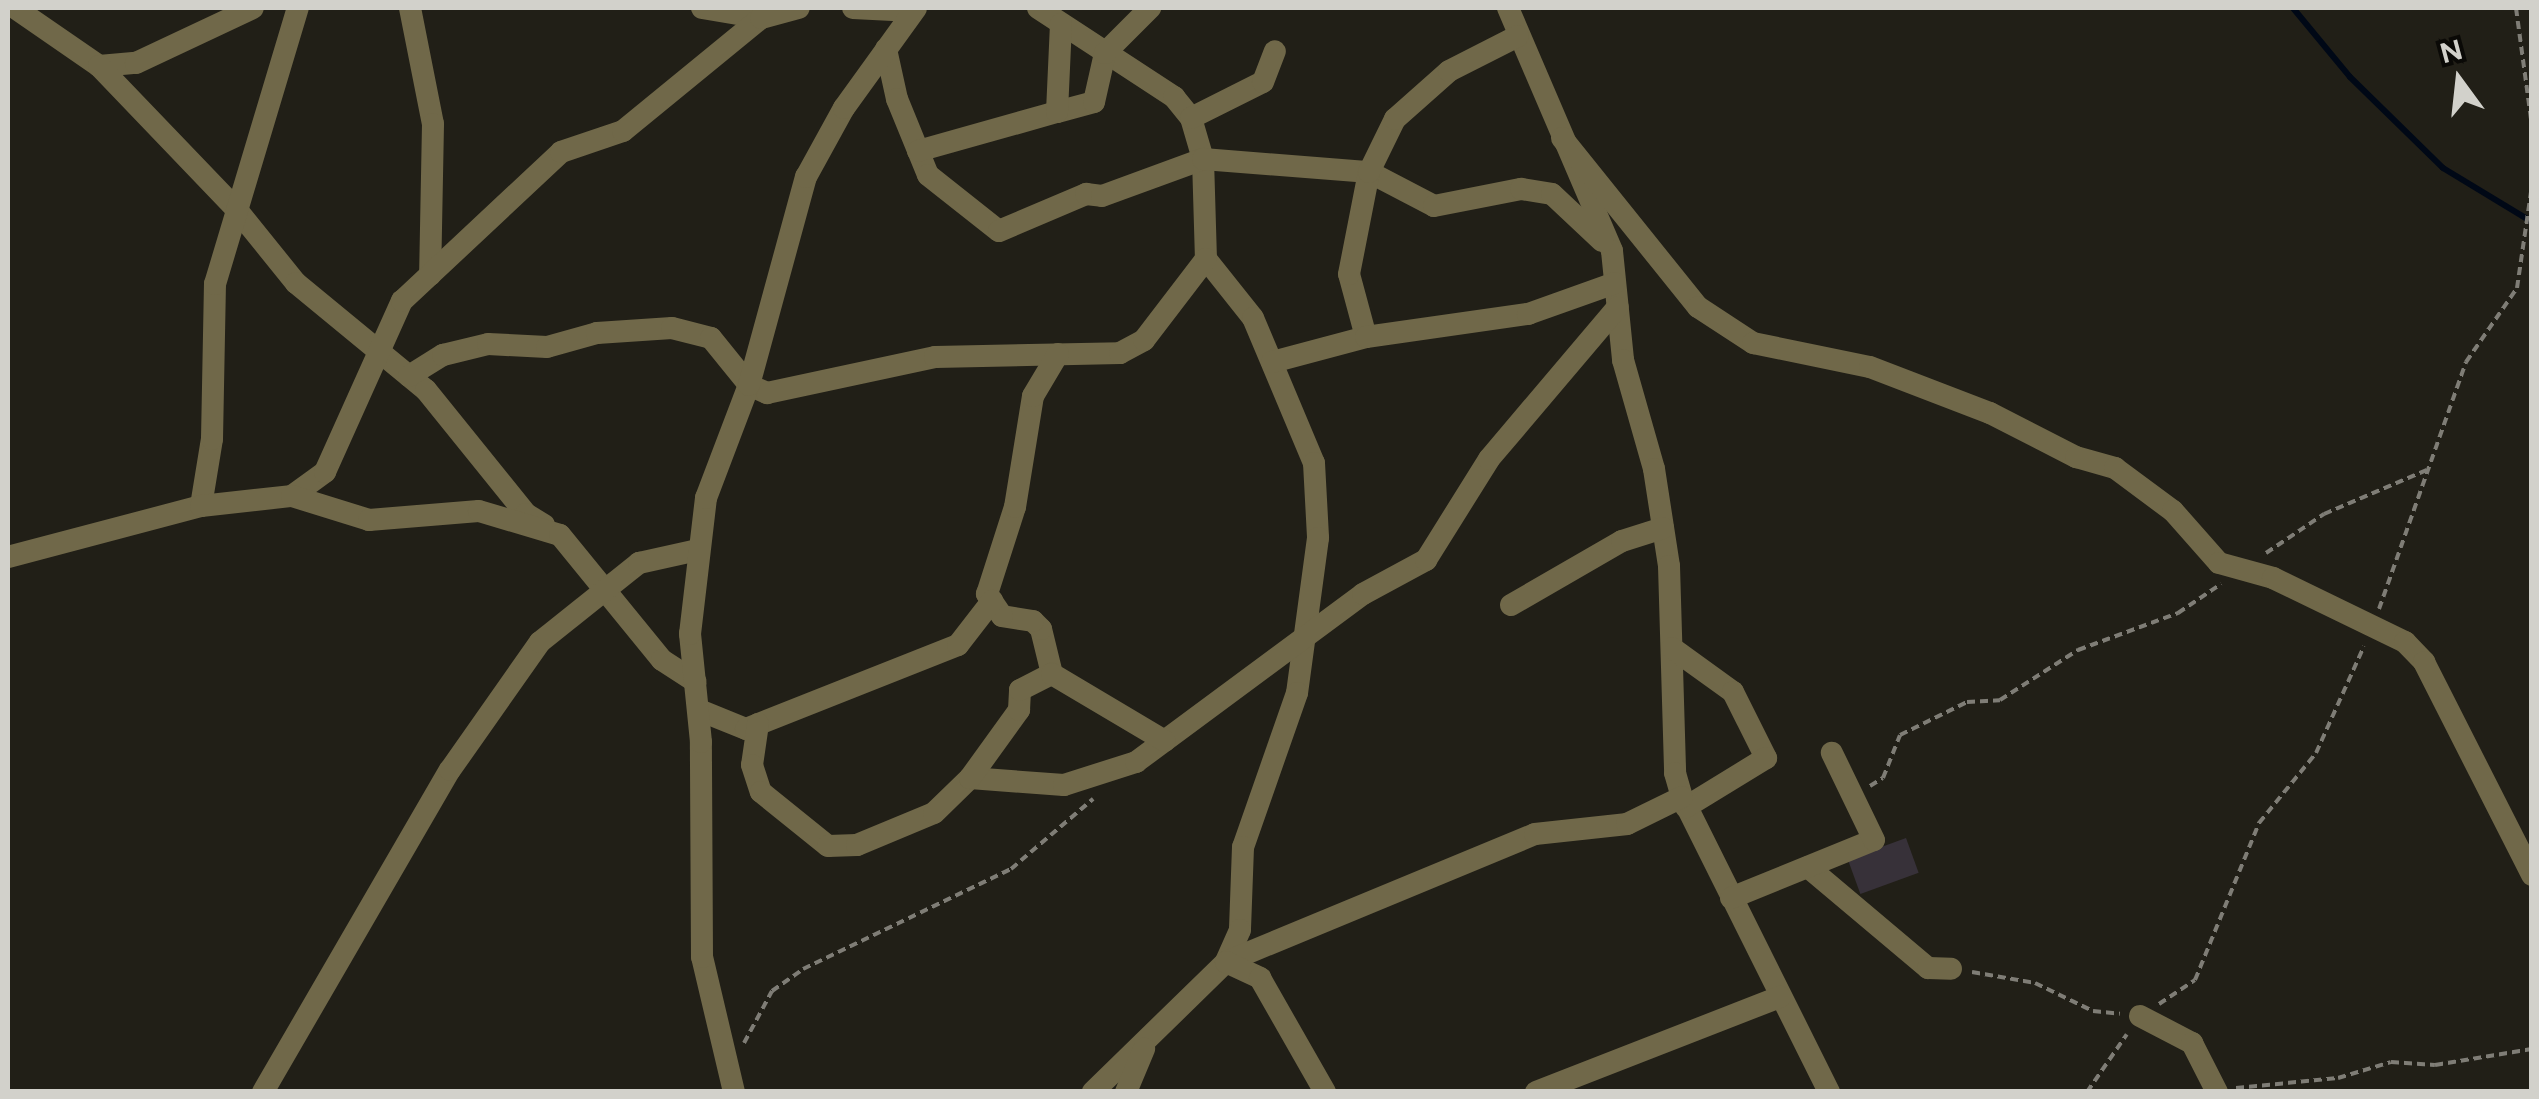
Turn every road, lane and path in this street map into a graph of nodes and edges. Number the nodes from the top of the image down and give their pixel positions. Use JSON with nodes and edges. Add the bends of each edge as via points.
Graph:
{"nodes":[{"id":1,"x":16,"y":8,"type":"edge"},
{"id":2,"x":253,"y":8,"type":"edge"},
{"id":3,"x":298,"y":8,"type":"edge"},
{"id":4,"x":410,"y":8,"type":"edge"},
{"id":5,"x":702,"y":8,"type":"edge"},
{"id":6,"x":799,"y":8,"type":"edge"},
{"id":7,"x":854,"y":8,"type":"edge"},
{"id":8,"x":1038,"y":8,"type":"edge"},
{"id":9,"x":1150,"y":8,"type":"edge"},
{"id":10,"x":1508,"y":8,"type":"edge"},
{"id":11,"x":2516,"y":8,"type":"edge"},
{"id":12,"x":915,"y":9,"type":"edge"},
{"id":13,"x":761,"y":18,"type":"junction"},
{"id":14,"x":1061,"y":24,"type":"junction"},
{"id":15,"x":1518,"y":36,"type":"junction"},
{"id":16,"x":886,"y":49,"type":"junction"},
{"id":17,"x":1276,"y":51,"type":"dead end"},
{"id":18,"x":1105,"y":52,"type":"junction"},
{"id":19,"x":99,"y":66,"type":"junction"},
{"id":20,"x":1058,"y":112,"type":"junction"},
{"id":21,"x":1191,"y":118,"type":"junction"},
{"id":22,"x":2532,"y":126,"type":"edge"},
{"id":23,"x":1562,"y":138,"type":"junction"},
{"id":24,"x":918,"y":151,"type":"junction"},
{"id":25,"x":1203,"y":160,"type":"junction"},
{"id":26,"x":1369,"y":172,"type":"junction"},
{"id":27,"x":2532,"y":185,"type":"edge"},
{"id":28,"x":237,"y":210,"type":"junction"},
{"id":29,"x":1612,"y":250,"type":"junction"},
{"id":30,"x":1206,"y":259,"type":"junction"},
{"id":31,"x":430,"y":275,"type":"junction"},
{"id":32,"x":1616,"y":295,"type":"junction"},
{"id":33,"x":1366,"y":337,"type":"junction"},
{"id":34,"x":378,"y":354,"type":"junction"},
{"id":35,"x":1058,"y":354,"type":"junction"},
{"id":36,"x":1272,"y":362,"type":"junction"},
{"id":37,"x":409,"y":376,"type":"junction"},
{"id":38,"x":749,"y":385,"type":"junction"},
{"id":39,"x":2429,"y":469,"type":"junction"},
{"id":40,"x":292,"y":496,"type":"junction"},
{"id":41,"x":201,"y":506,"type":"junction"},
{"id":42,"x":1662,"y":528,"type":"junction"},
{"id":43,"x":560,"y":535,"type":"junction"},
{"id":44,"x":698,"y":550,"type":"junction"},
{"id":45,"x":8,"y":557,"type":"edge"},
{"id":46,"x":2242,"y":570,"type":"junction"},
{"id":47,"x":604,"y":588,"type":"junction"},
{"id":48,"x":992,"y":601,"type":"junction"},
{"id":49,"x":1511,"y":605,"type":"dead end"},
{"id":50,"x":2373,"y":627,"type":"junction"},
{"id":51,"x":1303,"y":643,"type":"junction"},
{"id":52,"x":1672,"y":648,"type":"junction"},
{"id":53,"x":1052,"y":674,"type":"junction"},
{"id":54,"x":696,"y":682,"type":"junction"},
{"id":55,"x":699,"y":710,"type":"junction"},
{"id":56,"x":758,"y":724,"type":"junction"},
{"id":57,"x":1165,"y":741,"type":"junction"},
{"id":58,"x":1832,"y":753,"type":"dead end"},
{"id":59,"x":970,"y":778,"type":"junction"},
{"id":60,"x":1852,"y":795,"type":"junction"},
{"id":61,"x":1094,"y":797,"type":"dead end"},
{"id":62,"x":1684,"y":802,"type":"junction"},
{"id":63,"x":1808,"y":867,"type":"junction"},
{"id":64,"x":2532,"y":875,"type":"edge"},
{"id":65,"x":1731,"y":898,"type":"junction"},
{"id":66,"x":1226,"y":962,"type":"junction"},
{"id":67,"x":1951,"y":969,"type":"joint"},
{"id":68,"x":1780,"y":997,"type":"junction"},
{"id":69,"x":2140,"y":1016,"type":"junction"},
{"id":70,"x":1150,"y":1036,"type":"junction"},
{"id":71,"x":2532,"y":1049,"type":"edge"},
{"id":72,"x":724,"y":1064,"type":"junction"},
{"id":73,"x":2217,"y":1091,"type":"edge"},
{"id":74,"x":262,"y":1092,"type":"edge"},
{"id":75,"x":734,"y":1092,"type":"edge"},
{"id":76,"x":1093,"y":1092,"type":"edge"},
{"id":77,"x":1126,"y":1092,"type":"edge"},
{"id":78,"x":1324,"y":1092,"type":"edge"},
{"id":79,"x":1536,"y":1092,"type":"edge"},
{"id":80,"x":1828,"y":1092,"type":"edge"},
{"id":81,"x":2087,"y":1092,"type":"edge"}],
"edges":[{"from":1,"to":19,"type":"street"},
{"from":2,"to":19,"type":"street","via":[[136,63]]},
{"from":3,"to":28,"type":"street"},
{"from":4,"to":31,"type":"street","via":[[432,124]]},
{"from":5,"to":13,"type":"street"},
{"from":6,"to":13,"type":"street"},
{"from":7,"to":12,"type":"street"},
{"from":8,"to":14,"type":"street"},
{"from":9,"to":18,"type":"street"},
{"from":10,"to":15,"type":"street"},
{"from":11,"to":22,"type":"path"},
{"from":12,"to":16,"type":"street"},
{"from":13,"to":31,"type":"street","via":[[623,131],[561,152]]},
{"from":14,"to":18,"type":"street"},
{"from":14,"to":20,"type":"street"},
{"from":15,"to":23,"type":"street"},
{"from":15,"to":26,"type":"street","via":[[1449,70],[1394,119]]},
{"from":16,"to":24,"type":"street"},
{"from":16,"to":38,"type":"street","via":[[806,177]]},
{"from":17,"to":21,"type":"street","via":[[1264,82]]},
{"from":18,"to":20,"type":"street","via":[[1094,102]]},
{"from":18,"to":21,"type":"street","via":[[1174,97]]},
{"from":19,"to":28,"type":"street"},
{"from":20,"to":24,"type":"street"},
{"from":21,"to":25,"type":"street"},
{"from":23,"to":29,"type":"street"},
{"from":23,"to":46,"type":"street","via":[[1698,307],[1754,343],[1870,367],[1990,413],[2076,457],[2116,468],[2172,511],[2218,563]]},
{"from":24,"to":25,"type":"street","via":[[928,175],[999,232],[1086,194],[1102,196]]},
{"from":25,"to":26,"type":"street"},
{"from":25,"to":30,"type":"street"},
{"from":26,"to":29,"type":"street","via":[[1434,206],[1522,188],[1552,194]]},
{"from":26,"to":33,"type":"street","via":[[1349,274]]},
{"from":27,"to":39,"type":"path","via":[[2517,288],[2466,362]]},
{"from":28,"to":34,"type":"street","via":[[296,283]]},
{"from":28,"to":41,"type":"street","via":[[215,284],[212,438]]},
{"from":29,"to":32,"type":"street"},
{"from":30,"to":35,"type":"street","via":[[1144,340],[1120,353]]},
{"from":30,"to":36,"type":"street","via":[[1254,318]]},
{"from":31,"to":34,"type":"street","via":[[402,301]]},
{"from":32,"to":33,"type":"street"},
{"from":32,"to":42,"type":"street","via":[[1623,360],[1654,469]]},
{"from":32,"to":51,"type":"street","via":[[1488,459],[1426,560],[1363,594]]},
{"from":33,"to":36,"type":"street"},
{"from":34,"to":37,"type":"street"},
{"from":34,"to":40,"type":"street","via":[[325,472]]},
{"from":35,"to":38,"type":"street","via":[[935,357],[768,393]]},
{"from":35,"to":48,"type":"street","via":[[1033,396],[1016,507],[987,594]]},
{"from":36,"to":51,"type":"street","via":[[1314,463],[1318,538]]},
{"from":37,"to":38,"type":"street","via":[[443,355],[488,344],[546,347],[597,332],[672,328],[711,338]]},
{"from":37,"to":43,"type":"street","via":[[526,514]]},
{"from":38,"to":44,"type":"street","via":[[716,465]]},
{"from":39,"to":46,"type":"path","via":[[2324,514]]},
{"from":39,"to":50,"type":"path"},
{"from":40,"to":41,"type":"street"},
{"from":40,"to":43,"type":"street","via":[[369,520],[479,511]]},
{"from":41,"to":45,"type":"street"},
{"from":42,"to":49,"type":"street","via":[[1622,541]]},
{"from":42,"to":52,"type":"street"},
{"from":43,"to":47,"type":"street"},
{"from":44,"to":47,"type":"street","via":[[639,564]]},
{"from":44,"to":54,"type":"street","via":[[690,634]]},
{"from":46,"to":50,"type":"street"},
{"from":46,"to":60,"type":"path","via":[[2178,613],[2078,650],[2000,700],[1966,702],[1900,735],[1884,778]]},
{"from":47,"to":54,"type":"street","via":[[662,660]]},
{"from":47,"to":74,"type":"street","via":[[540,642],[450,770]]},
{"from":48,"to":53,"type":"street","via":[[1002,616],[1033,620]]},
{"from":48,"to":56,"type":"street","via":[[958,645]]},
{"from":50,"to":64,"type":"street","via":[[2405,642],[2424,662]]},
{"from":50,"to":69,"type":"path","via":[[2316,753],[2259,824],[2195,980]]},
{"from":51,"to":57,"type":"street"},
{"from":51,"to":66,"type":"street","via":[[1297,693],[1242,847],[1240,930]]},
{"from":52,"to":62,"type":"street"},
{"from":52,"to":62,"type":"street","via":[[1733,692],[1766,758]]},
{"from":53,"to":57,"type":"street"},
{"from":53,"to":59,"type":"street","via":[[1020,690],[1019,710]]},
{"from":54,"to":55,"type":"street"},
{"from":55,"to":56,"type":"street","via":[[746,729]]},
{"from":55,"to":72,"type":"street","via":[[702,958]]},
{"from":56,"to":59,"type":"street","via":[[752,765],[761,792],[828,846],[857,845],[934,813]]},
{"from":57,"to":59,"type":"street","via":[[1136,762],[1064,785]]},
{"from":58,"to":60,"type":"street"},
{"from":60,"to":63,"type":"street","via":[[1874,840]]},
{"from":61,"to":72,"type":"path","via":[[1012,869],[803,969],[772,991],[744,1043]]},
{"from":62,"to":65,"type":"street"},
{"from":62,"to":66,"type":"street","via":[[1627,824],[1535,834]]},
{"from":63,"to":65,"type":"street"},
{"from":63,"to":67,"type":"street","via":[[1928,968]]},
{"from":65,"to":68,"type":"street"},
{"from":66,"to":70,"type":"street"},
{"from":66,"to":78,"type":"street","via":[[1260,978]]},
{"from":67,"to":69,"type":"path","via":[[2035,983],[2093,1011]]},
{"from":68,"to":79,"type":"street"},
{"from":68,"to":80,"type":"street"},
{"from":69,"to":73,"type":"street","via":[[2192,1043]]},
{"from":69,"to":81,"type":"path"},
{"from":70,"to":76,"type":"street"},
{"from":70,"to":77,"type":"street"},
{"from":71,"to":73,"type":"path","via":[[2436,1065],[2390,1062],[2338,1078]]},
{"from":72,"to":75,"type":"street"}]}
